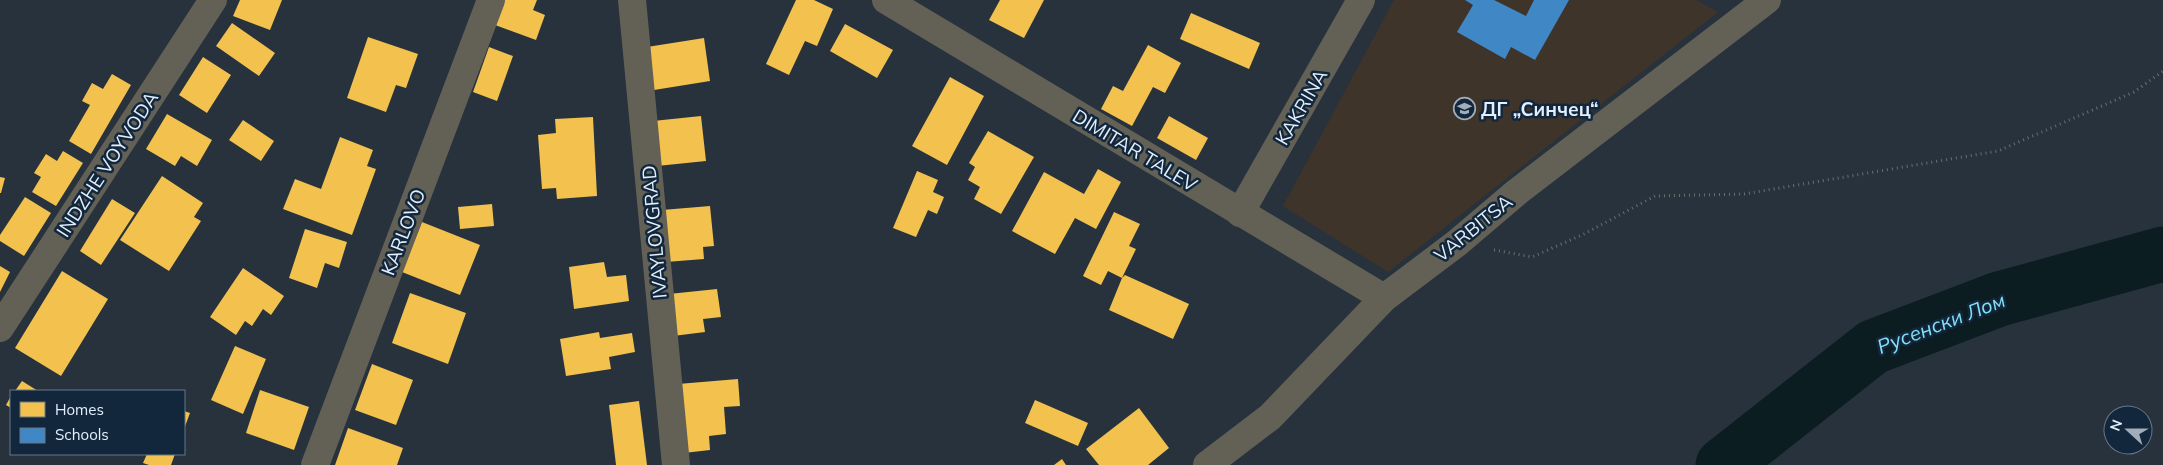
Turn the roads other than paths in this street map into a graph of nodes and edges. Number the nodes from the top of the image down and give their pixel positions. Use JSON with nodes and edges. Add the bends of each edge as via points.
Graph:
{"nodes":[{"id":1,"x":213,"y":0,"type":"edge"},
{"id":2,"x":491,"y":0,"type":"edge"},
{"id":3,"x":632,"y":0,"type":"edge"},
{"id":4,"x":886,"y":0,"type":"edge"},
{"id":5,"x":1361,"y":0,"type":"edge"},
{"id":6,"x":1754,"y":3,"type":"edge"},
{"id":7,"x":1240,"y":213,"type":"junction"},
{"id":8,"x":1384,"y":298,"type":"junction"},
{"id":9,"x":0,"y":328,"type":"edge"},
{"id":10,"x":315,"y":465,"type":"edge"},
{"id":11,"x":676,"y":465,"type":"edge"},
{"id":12,"x":1207,"y":465,"type":"edge"}],
"edges":[{"from":1,"to":9,"type":"street","name":"INDZHE VOYVODA"},
{"from":2,"to":10,"type":"street","name":"KARLOVO"},
{"from":3,"to":11,"type":"street","name":"IVAYLOVGRAD"},
{"from":4,"to":7,"type":"street","name":"DIMITAR TALEV"},
{"from":5,"to":7,"type":"street","name":"KAKRINA"},
{"from":6,"to":8,"type":"street","name":"VARBITSA","via":[[1457,243]]},
{"from":7,"to":8,"type":"street","name":"DIMITAR TALEV"},
{"from":8,"to":12,"type":"street","name":"VARBITSA","via":[[1270,417]]}]}
